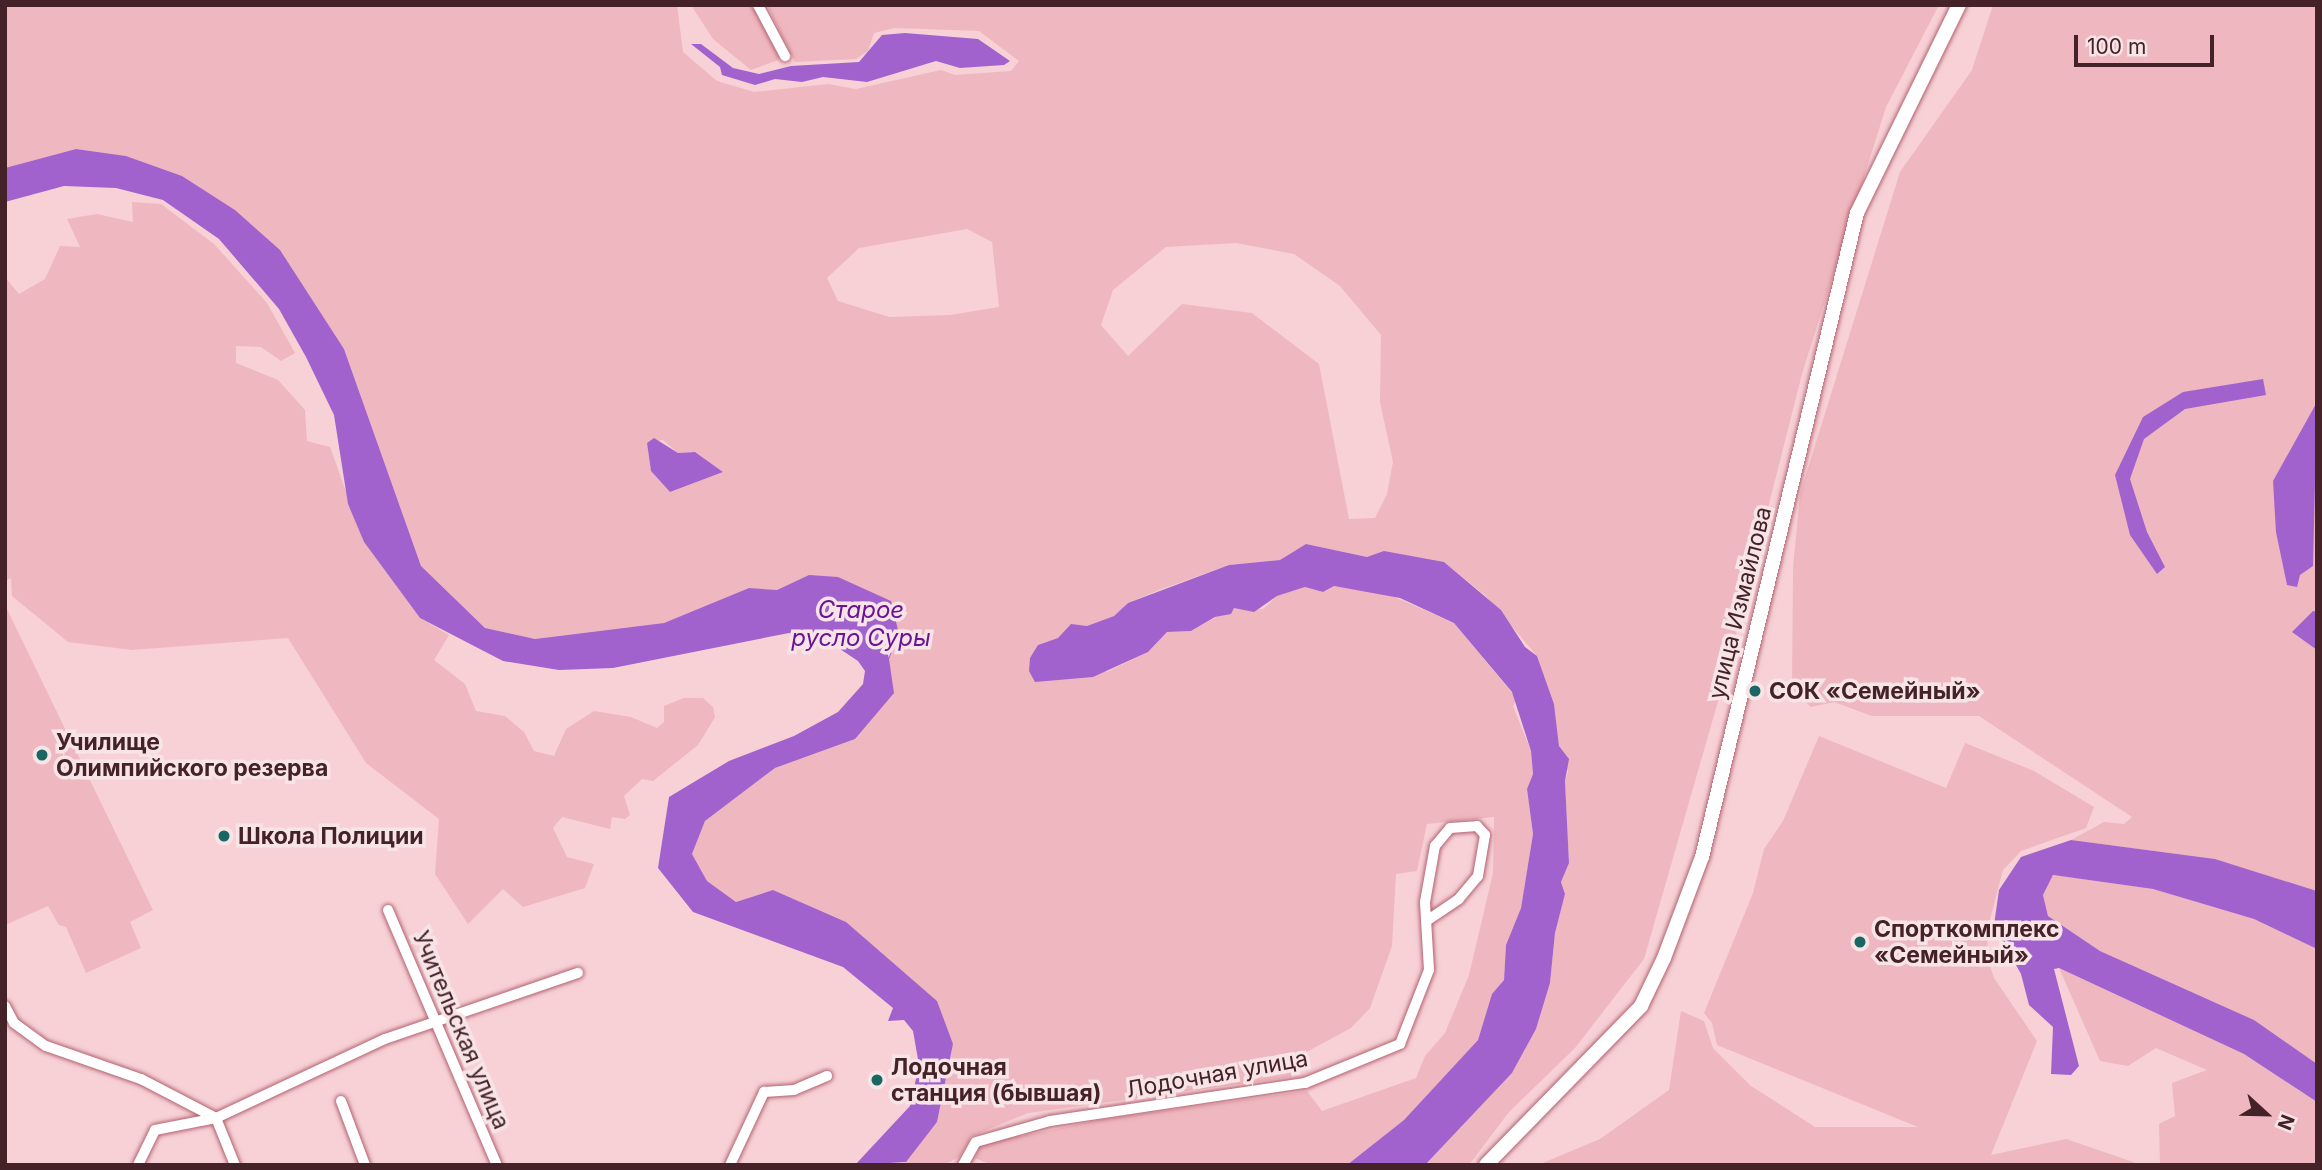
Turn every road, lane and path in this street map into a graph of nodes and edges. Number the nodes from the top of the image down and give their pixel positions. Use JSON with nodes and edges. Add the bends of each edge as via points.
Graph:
{"nodes":[{"id":1,"x":758,"y":5,"type":"edge"},
{"id":2,"x":1959,"y":5,"type":"edge"},
{"id":3,"x":785,"y":57,"type":"dead end"},
{"id":4,"x":388,"y":910,"type":"dead end"},
{"id":5,"x":1429,"y":919,"type":"junction"},
{"id":6,"x":578,"y":973,"type":"dead end"},
{"id":7,"x":5,"y":1006,"type":"edge"},
{"id":8,"x":437,"y":1021,"type":"junction"},
{"id":9,"x":827,"y":1076,"type":"dead end"},
{"id":10,"x":341,"y":1101,"type":"dead end"},
{"id":11,"x":216,"y":1118,"type":"junction"},
{"id":12,"x":138,"y":1165,"type":"edge"},
{"id":13,"x":236,"y":1165,"type":"edge"},
{"id":14,"x":365,"y":1165,"type":"edge"},
{"id":15,"x":497,"y":1165,"type":"edge"},
{"id":16,"x":730,"y":1165,"type":"edge"},
{"id":17,"x":963,"y":1165,"type":"edge"},
{"id":18,"x":1486,"y":1165,"type":"edge"}],
"edges":[{"from":1,"to":3,"type":"street"},
{"from":2,"to":18,"type":"main road","name":"улица Измайлова","via":[[1857,213],[1702,857],[1664,958],[1641,1006]]},
{"from":4,"to":8,"type":"street","name":"Учительская улица"},
{"from":5,"to":5,"type":"street","name":"Лодочная улица","via":[[1425,902],[1435,846],[1450,828],[1477,826],[1485,835],[1478,876],[1459,899]]},
{"from":5,"to":17,"type":"street","name":"Лодочная улица","via":[[1429,970],[1400,1044],[1305,1083],[1050,1121],[976,1142]]},
{"from":6,"to":8,"type":"street"},
{"from":7,"to":11,"type":"street","via":[[14,1023],[46,1046],[141,1079]]},
{"from":8,"to":11,"type":"street","via":[[385,1039]]},
{"from":8,"to":15,"type":"street","name":"Учительская улица"},
{"from":9,"to":16,"type":"street","via":[[794,1090],[764,1092]]},
{"from":10,"to":14,"type":"street"},
{"from":11,"to":12,"type":"street","via":[[155,1130]]},
{"from":11,"to":13,"type":"street"}]}
